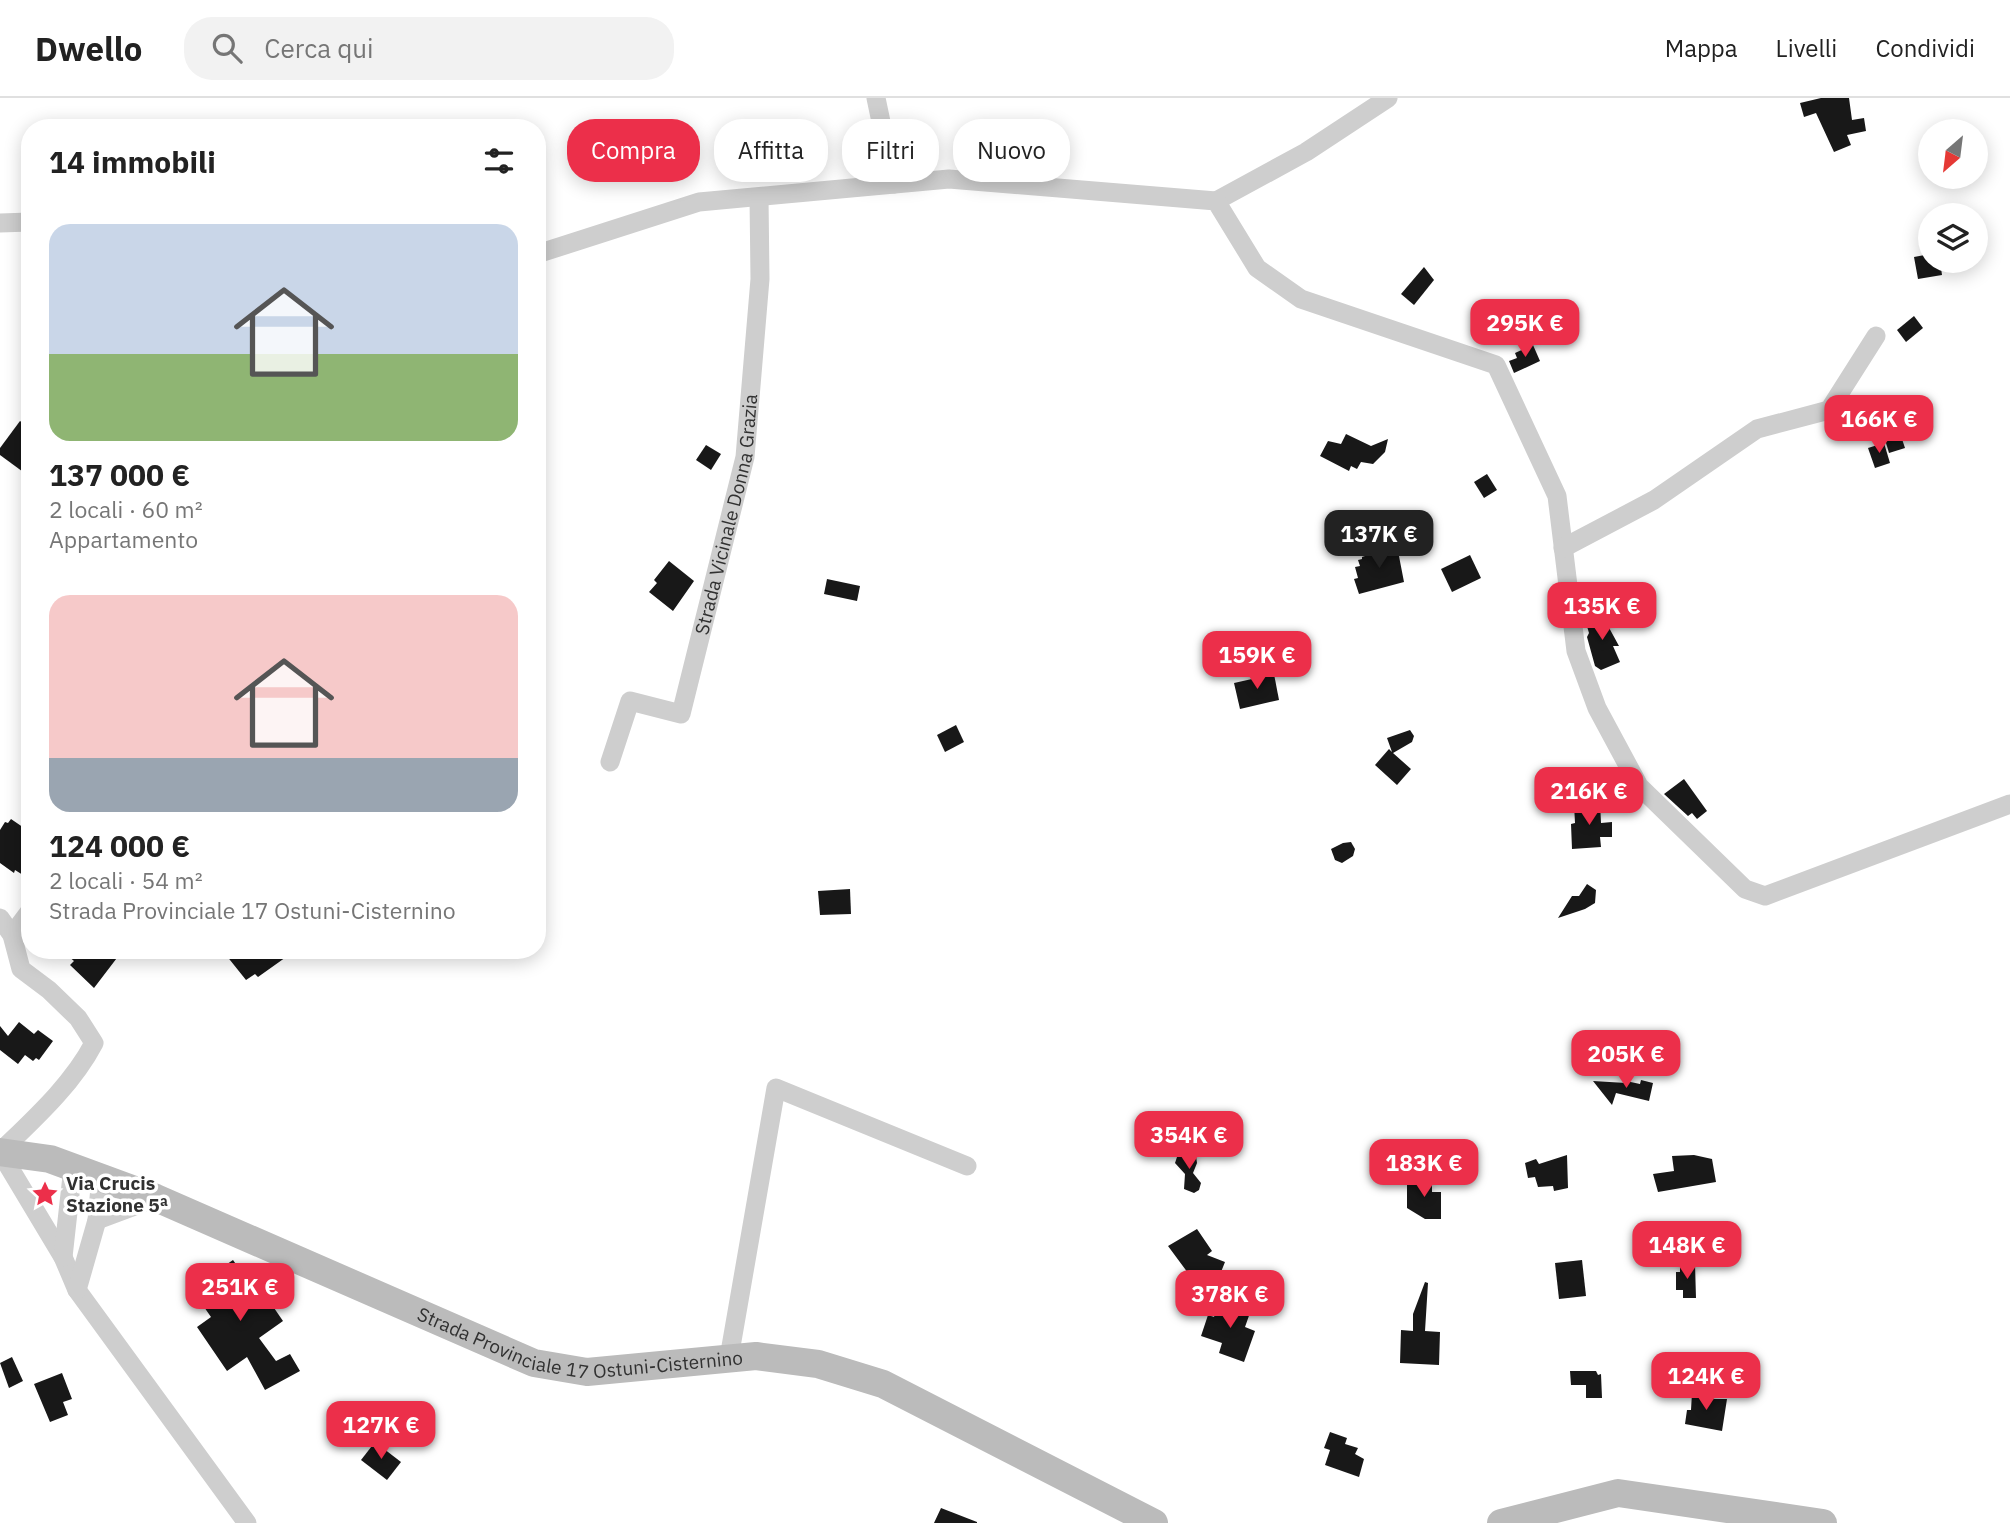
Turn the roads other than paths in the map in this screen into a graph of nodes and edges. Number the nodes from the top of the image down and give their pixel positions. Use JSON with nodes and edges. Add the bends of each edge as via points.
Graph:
{"nodes":[{"id":1,"x":876,"y":98,"type":"edge"},
{"id":2,"x":1386,"y":98,"type":"edge"},
{"id":3,"x":894,"y":184,"type":"junction"},
{"id":4,"x":759,"y":197,"type":"junction"},
{"id":5,"x":1216,"y":201,"type":"junction"},
{"id":6,"x":21,"y":222,"type":"edge"},
{"id":7,"x":0,"y":223,"type":"edge"},
{"id":8,"x":546,"y":251,"type":"edge"},
{"id":9,"x":1876,"y":335,"type":"dead end"},
{"id":10,"x":1563,"y":548,"type":"junction"},
{"id":11,"x":610,"y":762,"type":"dead end"},
{"id":12,"x":2010,"y":804,"type":"edge"},
{"id":13,"x":0,"y":918,"type":"edge"},
{"id":14,"x":21,"y":923,"type":"edge"},
{"id":15,"x":12,"y":935,"type":"junction"},
{"id":16,"x":0,"y":1152,"type":"edge"},
{"id":17,"x":967,"y":1166,"type":"dead end"},
{"id":18,"x":73,"y":1167,"type":"junction"},
{"id":19,"x":101,"y":1177,"type":"junction"},
{"id":20,"x":156,"y":1198,"type":"junction"},
{"id":21,"x":97,"y":1220,"type":"junction"},
{"id":22,"x":63,"y":1257,"type":"junction"},
{"id":23,"x":77,"y":1290,"type":"junction"},
{"id":24,"x":729,"y":1358,"type":"junction"},
{"id":25,"x":247,"y":1523,"type":"edge"},
{"id":26,"x":1154,"y":1523,"type":"edge"},
{"id":27,"x":1501,"y":1523,"type":"edge"},
{"id":28,"x":1823,"y":1523,"type":"edge"}],
"edges":[{"from":1,"to":3,"type":"street"},
{"from":2,"to":5,"type":"street","via":[[1306,152]]},
{"from":3,"to":4,"type":"street"},
{"from":3,"to":5,"type":"street","via":[[949,179]]},
{"from":4,"to":8,"type":"street","via":[[699,202]]},
{"from":4,"to":11,"type":"street","name":"Strada Vicinale Donna Grazia","via":[[760,279],[745,457],[681,714],[630,701]]},
{"from":5,"to":10,"type":"street","via":[[1257,268],[1301,299],[1496,365],[1557,496]]},
{"from":6,"to":7,"type":"street"},
{"from":9,"to":10,"type":"street","via":[[1829,410],[1757,429],[1654,500]]},
{"from":10,"to":12,"type":"street","via":[[1576,651],[1603,719],[1639,786],[1745,889],[1765,896]]},
{"from":13,"to":15,"type":"street"},
{"from":14,"to":15,"type":"street"},
{"from":15,"to":16,"type":"street","via":[[21,969],[78,1018],[94,1043],[67,1082]]},
{"from":16,"to":18,"type":"main road","name":"Strada Provinciale 17 Ostuni-Cisternino"},
{"from":16,"to":22,"type":"street"},
{"from":17,"to":24,"type":"street","via":[[776,1088]]},
{"from":18,"to":19,"type":"main road","name":"Strada Provinciale 17 Ostuni-Cisternino"},
{"from":18,"to":22,"type":"street"},
{"from":19,"to":20,"type":"main road","name":"Strada Provinciale 17 Ostuni-Cisternino"},
{"from":19,"to":21,"type":"street"},
{"from":20,"to":21,"type":"street"},
{"from":20,"to":24,"type":"main road","name":"Strada Provinciale 17 Ostuni-Cisternino","via":[[534,1363],[587,1372]]},
{"from":21,"to":23,"type":"street"},
{"from":22,"to":23,"type":"street"},
{"from":23,"to":25,"type":"street"},
{"from":24,"to":26,"type":"main road","name":"Strada Provinciale 17 Ostuni-Cisternino","via":[[756,1356],[818,1364],[883,1384]]},
{"from":27,"to":28,"type":"main road","via":[[1618,1493]]}]}
